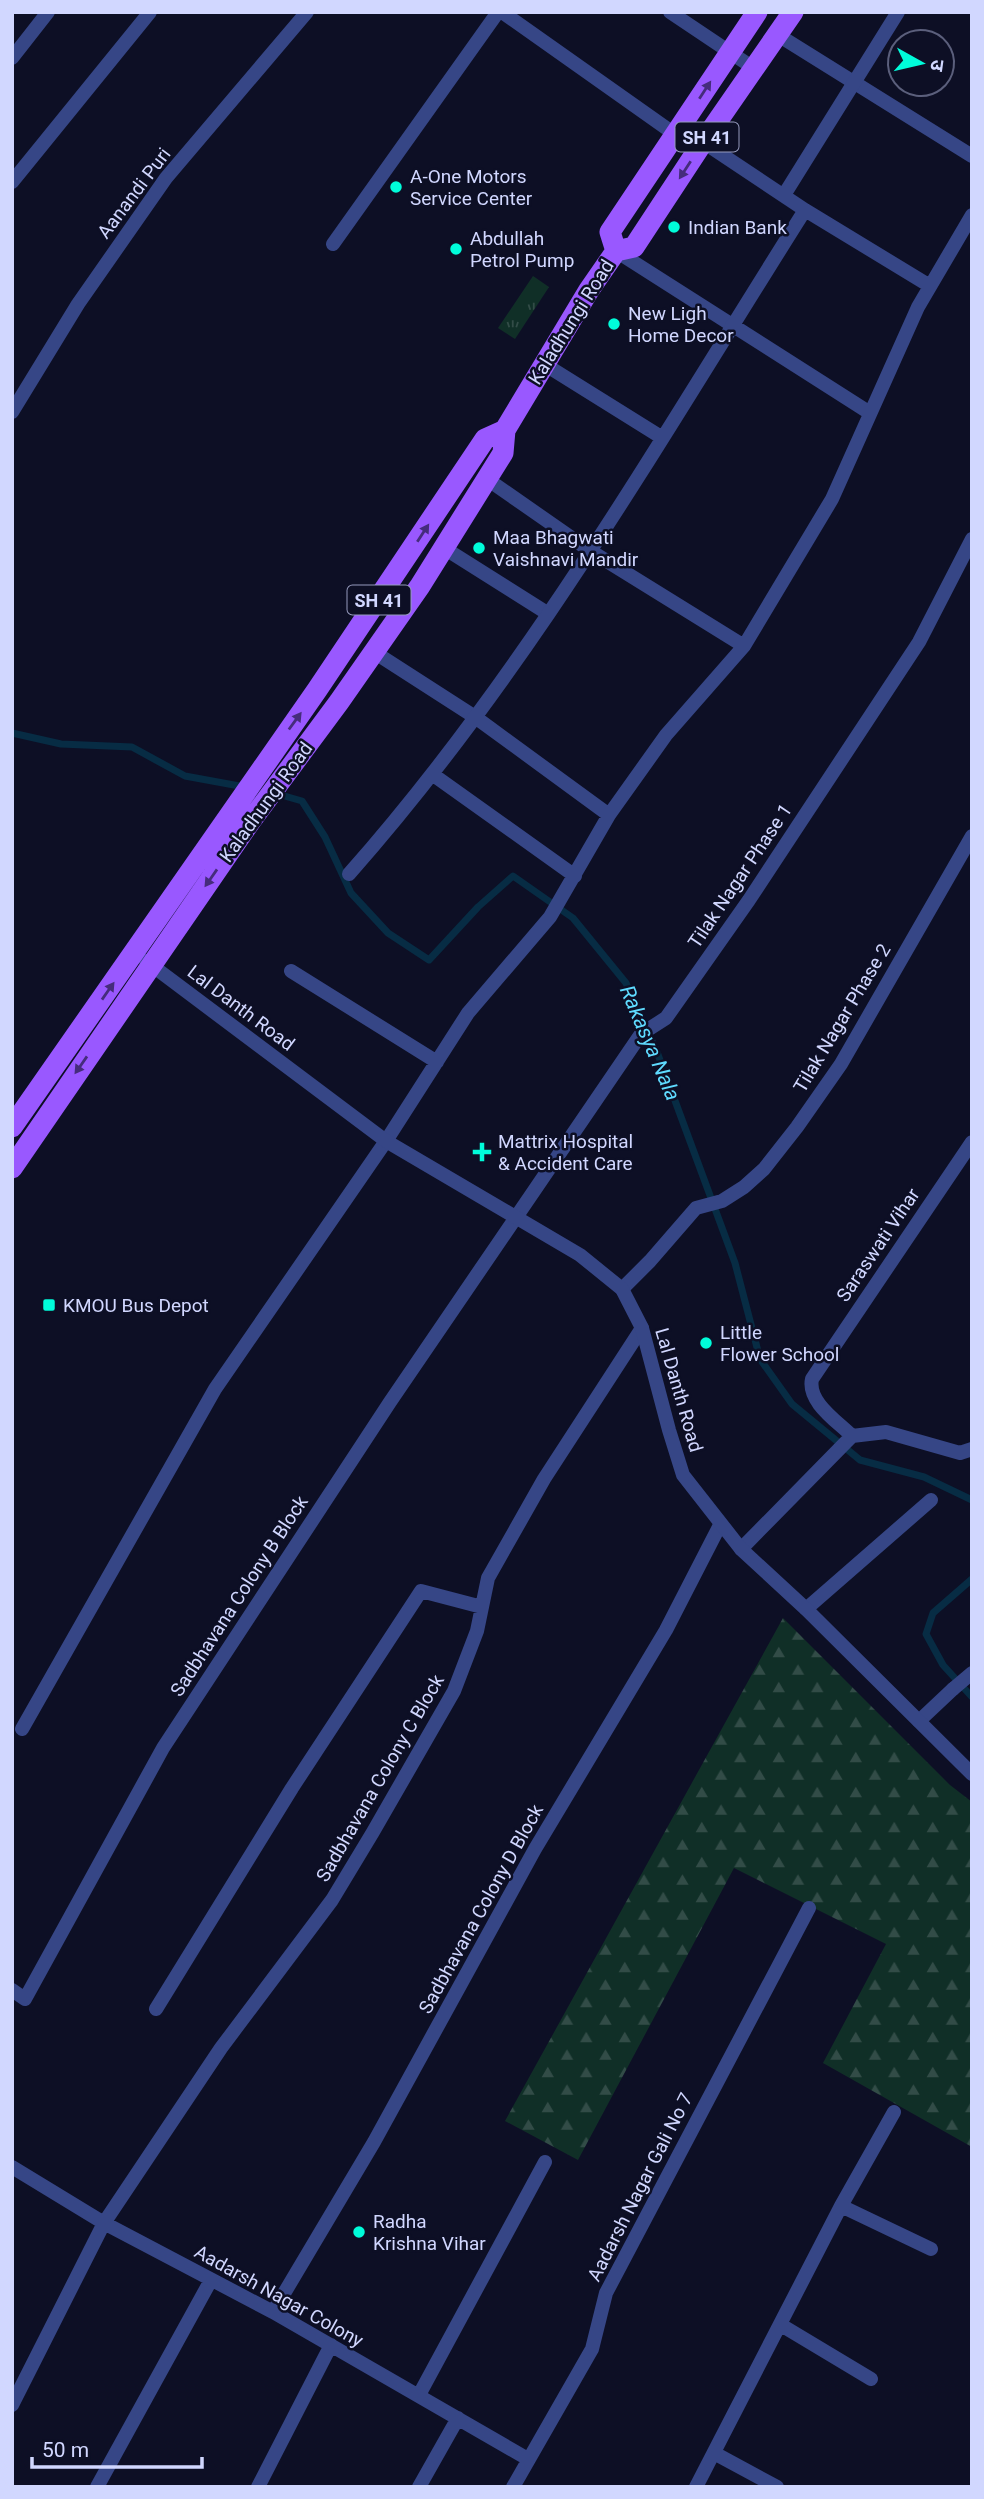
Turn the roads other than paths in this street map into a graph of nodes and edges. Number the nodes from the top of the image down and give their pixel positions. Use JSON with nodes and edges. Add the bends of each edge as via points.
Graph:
{"nodes":[{"id":1,"x":48,"y":12,"type":"edge"},
{"id":2,"x":150,"y":12,"type":"edge"},
{"id":3,"x":307,"y":12,"type":"edge"},
{"id":4,"x":500,"y":12,"type":"edge"},
{"id":5,"x":670,"y":12,"type":"edge"},
{"id":6,"x":757,"y":12,"type":"edge"},
{"id":7,"x":793,"y":12,"type":"edge"},
{"id":8,"x":898,"y":12,"type":"edge"},
{"id":9,"x":778,"y":35,"type":"junction"},
{"id":10,"x":730,"y":52,"type":"junction"},
{"id":11,"x":12,"y":58,"type":"edge"},
{"id":12,"x":755,"y":69,"type":"junction"},
{"id":13,"x":854,"y":81,"type":"junction"},
{"id":14,"x":676,"y":135,"type":"junction"},
{"id":15,"x":703,"y":142,"type":"junction"},
{"id":16,"x":972,"y":156,"type":"edge"},
{"id":17,"x":12,"y":182,"type":"edge"},
{"id":18,"x":784,"y":195,"type":"junction"},
{"id":19,"x":805,"y":209,"type":"junction"},
{"id":20,"x":972,"y":215,"type":"edge"},
{"id":21,"x":333,"y":244,"type":"dead end"},
{"id":22,"x":615,"y":251,"type":"junction"},
{"id":23,"x":930,"y":286,"type":"junction"},
{"id":24,"x":732,"y":325,"type":"junction"},
{"id":25,"x":544,"y":364,"type":"junction"},
{"id":26,"x":12,"y":412,"type":"edge"},
{"id":27,"x":870,"y":413,"type":"junction"},
{"id":28,"x":506,"y":430,"type":"junction"},
{"id":29,"x":661,"y":437,"type":"junction"},
{"id":30,"x":487,"y":479,"type":"junction"},
{"id":31,"x":972,"y":539,"type":"edge"},
{"id":32,"x":444,"y":548,"type":"junction"},
{"id":33,"x":589,"y":551,"type":"junction"},
{"id":34,"x":398,"y":572,"type":"junction"},
{"id":35,"x":420,"y":586,"type":"junction"},
{"id":36,"x":547,"y":613,"type":"junction"},
{"id":37,"x":744,"y":646,"type":"junction"},
{"id":38,"x":374,"y":652,"type":"junction"},
{"id":39,"x":475,"y":718,"type":"junction"},
{"id":40,"x":432,"y":774,"type":"junction"},
{"id":41,"x":609,"y":815,"type":"junction"},
{"id":42,"x":241,"y":816,"type":"junction"},
{"id":43,"x":972,"y":836,"type":"edge"},
{"id":44,"x":349,"y":874,"type":"dead end"},
{"id":45,"x":575,"y":876,"type":"junction"},
{"id":46,"x":132,"y":952,"type":"junction"},
{"id":47,"x":151,"y":965,"type":"junction"},
{"id":48,"x":290,"y":971,"type":"dead end"},
{"id":49,"x":438,"y":1062,"type":"junction"},
{"id":50,"x":12,"y":1127,"type":"edge"},
{"id":51,"x":386,"y":1141,"type":"junction"},
{"id":52,"x":972,"y":1142,"type":"edge"},
{"id":53,"x":12,"y":1168,"type":"edge"},
{"id":54,"x":518,"y":1217,"type":"junction"},
{"id":55,"x":622,"y":1289,"type":"junction"},
{"id":56,"x":642,"y":1328,"type":"junction"},
{"id":57,"x":852,"y":1436,"type":"junction"},
{"id":58,"x":972,"y":1449,"type":"edge"},
{"id":59,"x":931,"y":1500,"type":"dead end"},
{"id":60,"x":720,"y":1525,"type":"junction"},
{"id":61,"x":741,"y":1549,"type":"junction"},
{"id":62,"x":482,"y":1607,"type":"junction"},
{"id":63,"x":806,"y":1609,"type":"junction"},
{"id":64,"x":971,"y":1674,"type":"edge"},
{"id":65,"x":919,"y":1721,"type":"junction"},
{"id":66,"x":22,"y":1729,"type":"dead end"},
{"id":67,"x":972,"y":1774,"type":"edge"},
{"id":68,"x":808,"y":1908,"type":"dead end"},
{"id":69,"x":12,"y":1990,"type":"edge"},
{"id":70,"x":156,"y":2009,"type":"dead end"},
{"id":71,"x":894,"y":2112,"type":"dead end"},
{"id":72,"x":545,"y":2162,"type":"dead end"},
{"id":73,"x":12,"y":2167,"type":"edge"},
{"id":74,"x":841,"y":2206,"type":"junction"},
{"id":75,"x":104,"y":2223,"type":"junction"},
{"id":76,"x":931,"y":2249,"type":"dead end"},
{"id":77,"x":211,"y":2280,"type":"junction"},
{"id":78,"x":272,"y":2312,"type":"junction"},
{"id":79,"x":780,"y":2325,"type":"junction"},
{"id":80,"x":331,"y":2345,"type":"junction"},
{"id":81,"x":871,"y":2379,"type":"dead end"},
{"id":82,"x":419,"y":2395,"type":"junction"},
{"id":83,"x":12,"y":2405,"type":"edge"},
{"id":84,"x":458,"y":2418,"type":"junction"},
{"id":85,"x":714,"y":2453,"type":"junction"},
{"id":86,"x":528,"y":2459,"type":"junction"},
{"id":87,"x":97,"y":2487,"type":"edge"},
{"id":88,"x":258,"y":2487,"type":"edge"},
{"id":89,"x":419,"y":2487,"type":"edge"},
{"id":90,"x":513,"y":2487,"type":"edge"},
{"id":91,"x":696,"y":2487,"type":"edge"},
{"id":92,"x":777,"y":2487,"type":"edge"}],
"edges":[{"from":1,"to":11,"type":"street"},
{"from":2,"to":17,"type":"street"},
{"from":3,"to":26,"type":"street","name":"Aanandi Puri","via":[[166,178],[78,304]]},
{"from":4,"to":14,"type":"street"},
{"from":4,"to":21,"type":"street"},
{"from":5,"to":10,"type":"street"},
{"from":6,"to":10,"type":"main road","name":"Kaladhungi Road","number":"SH 41"},
{"from":7,"to":9,"type":"main road","name":"Kaladhungi Road","number":"SH 41"},
{"from":8,"to":13,"type":"street"},
{"from":9,"to":12,"type":"main road","name":"Kaladhungi Road","number":"SH 41"},
{"from":9,"to":13,"type":"street"},
{"from":10,"to":12,"type":"street"},
{"from":14,"to":10,"type":"main road","name":"Kaladhungi Road","number":"SH 41","one_way":true},
{"from":12,"to":15,"type":"main road","name":"Kaladhungi Road","number":"SH 41"},
{"from":13,"to":16,"type":"street"},
{"from":13,"to":18,"type":"street"},
{"from":14,"to":22,"type":"main road","name":"Kaladhungi Road","number":"SH 41","via":[[610,232]]},
{"from":15,"to":18,"type":"street"},
{"from":15,"to":22,"type":"main road","name":"Kaladhungi Road","number":"SH 41","one_way":true,"via":[[634,247]]},
{"from":18,"to":19,"type":"street"},
{"from":19,"to":23,"type":"street"},
{"from":19,"to":24,"type":"street"},
{"from":20,"to":23,"type":"street"},
{"from":22,"to":24,"type":"street"},
{"from":22,"to":25,"type":"main road","name":"Kaladhungi Road","number":"SH 41"},
{"from":23,"to":27,"type":"street"},
{"from":24,"to":27,"type":"street"},
{"from":24,"to":29,"type":"street"},
{"from":25,"to":28,"type":"main road","name":"Kaladhungi Road","number":"SH 41"},
{"from":25,"to":29,"type":"street"},
{"from":27,"to":37,"type":"street","via":[[832,499]]},
{"from":28,"to":30,"type":"main road","name":"Kaladhungi Road","number":"SH 41","via":[[503,453]]},
{"from":34,"to":28,"type":"main road","name":"Kaladhungi Road","number":"SH 41","one_way":true,"via":[[485,439]]},
{"from":29,"to":33,"type":"street"},
{"from":30,"to":32,"type":"main road","name":"Kaladhungi Road","number":"SH 41"},
{"from":30,"to":33,"type":"street"},
{"from":31,"to":54,"type":"street","name":"Tilak Nagar Phase 1","via":[[919,642],[748,901],[666,1018],[642,1034]]},
{"from":32,"to":35,"type":"main road","name":"Kaladhungi Road","number":"SH 41"},
{"from":32,"to":36,"type":"street"},
{"from":33,"to":36,"type":"street"},
{"from":33,"to":37,"type":"street"},
{"from":34,"to":35,"type":"main road"},
{"from":42,"to":34,"type":"main road","name":"Kaladhungi Road","number":"SH 41","one_way":true,"via":[[255,776]]},
{"from":35,"to":38,"type":"main road","name":"Kaladhungi Road","number":"SH 41"},
{"from":36,"to":39,"type":"street"},
{"from":37,"to":41,"type":"street","via":[[666,735]]},
{"from":38,"to":39,"type":"street"},
{"from":38,"to":42,"type":"main road","name":"Kaladhungi Road","number":"SH 41","via":[[276,786]]},
{"from":39,"to":40,"type":"street"},
{"from":39,"to":41,"type":"street"},
{"from":40,"to":44,"type":"street"},
{"from":40,"to":45,"type":"street"},
{"from":41,"to":45,"type":"street"},
{"from":42,"to":46,"type":"main road","name":"Kaladhungi Road","number":"SH 41"},
{"from":42,"to":47,"type":"main road","name":"Kaladhungi Road","number":"SH 41","one_way":true},
{"from":43,"to":55,"type":"street","name":"Tilak Nagar Phase 2","via":[[834,1074],[797,1127],[744,1187],[722,1201],[696,1208]]},
{"from":45,"to":49,"type":"street","via":[[550,917],[468,1013]]},
{"from":46,"to":47,"type":"street","name":"Lal Danth Road"},
{"from":50,"to":46,"type":"main road","name":"Kaladhungi Road","number":"SH 41","one_way":true},
{"from":47,"to":51,"type":"street","name":"Lal Danth Road"},
{"from":47,"to":53,"type":"main road","name":"Kaladhungi Road","number":"SH 41","one_way":true},
{"from":48,"to":49,"type":"street"},
{"from":49,"to":51,"type":"street"},
{"from":51,"to":54,"type":"street","name":"Lal Danth Road"},
{"from":51,"to":66,"type":"street","via":[[215,1390]]},
{"from":52,"to":57,"type":"street","name":"Saraswati Vihar","via":[[812,1379],[813,1396]]},
{"from":54,"to":55,"type":"street","name":"Lal Danth Road","via":[[580,1255]]},
{"from":54,"to":69,"type":"street","name":"Sadbhavana Colony B Block","via":[[390,1402],[163,1748],[25,1999]]},
{"from":55,"to":56,"type":"street","name":"Lal Danth Road"},
{"from":56,"to":60,"type":"street","name":"Lal Danth Road","via":[[683,1475]]},
{"from":56,"to":62,"type":"street","name":"Sadbhavana Colony C Block","via":[[544,1479],[488,1578]]},
{"from":57,"to":58,"type":"street","via":[[886,1432],[960,1453]]},
{"from":57,"to":61,"type":"street"},
{"from":59,"to":63,"type":"street"},
{"from":60,"to":61,"type":"street","name":"Lal Danth Road"},
{"from":60,"to":78,"type":"street","name":"Sadbhavana Colony D Block","via":[[666,1630],[535,1849],[374,2142]]},
{"from":61,"to":63,"type":"street","name":"Lal Danth Road"},
{"from":62,"to":70,"type":"street","via":[[421,1591]]},
{"from":62,"to":75,"type":"street","name":"Sadbhavana Colony C Block","via":[[454,1691],[332,1900],[221,2048]]},
{"from":63,"to":65,"type":"street","name":"Lal Danth Road"},
{"from":64,"to":65,"type":"street"},
{"from":65,"to":67,"type":"street","name":"Lal Danth Road"},
{"from":68,"to":86,"type":"street","name":"Aadarsh Nagar Gali No 7","via":[[606,2293],[592,2349]]},
{"from":71,"to":74,"type":"street"},
{"from":72,"to":82,"type":"street"},
{"from":73,"to":75,"type":"street","name":"Aadarsh Nagar Colony"},
{"from":74,"to":76,"type":"street"},
{"from":74,"to":79,"type":"street"},
{"from":75,"to":77,"type":"street","name":"Aadarsh Nagar Colony"},
{"from":75,"to":83,"type":"street","name":"Sadbhavana Colony C Block"},
{"from":77,"to":78,"type":"street","name":"Aadarsh Nagar Colony"},
{"from":77,"to":87,"type":"street"},
{"from":78,"to":80,"type":"street","name":"Aadarsh Nagar Colony"},
{"from":79,"to":81,"type":"street"},
{"from":79,"to":85,"type":"street"},
{"from":80,"to":82,"type":"street","name":"Aadarsh Nagar Colony"},
{"from":80,"to":88,"type":"street"},
{"from":82,"to":84,"type":"street","name":"Aadarsh Nagar Colony"},
{"from":84,"to":86,"type":"street","name":"Aadarsh Nagar Colony"},
{"from":84,"to":89,"type":"street"},
{"from":85,"to":91,"type":"street"},
{"from":85,"to":92,"type":"street"},
{"from":86,"to":90,"type":"street","name":"Aadarsh Nagar Gali No 7"}]}
